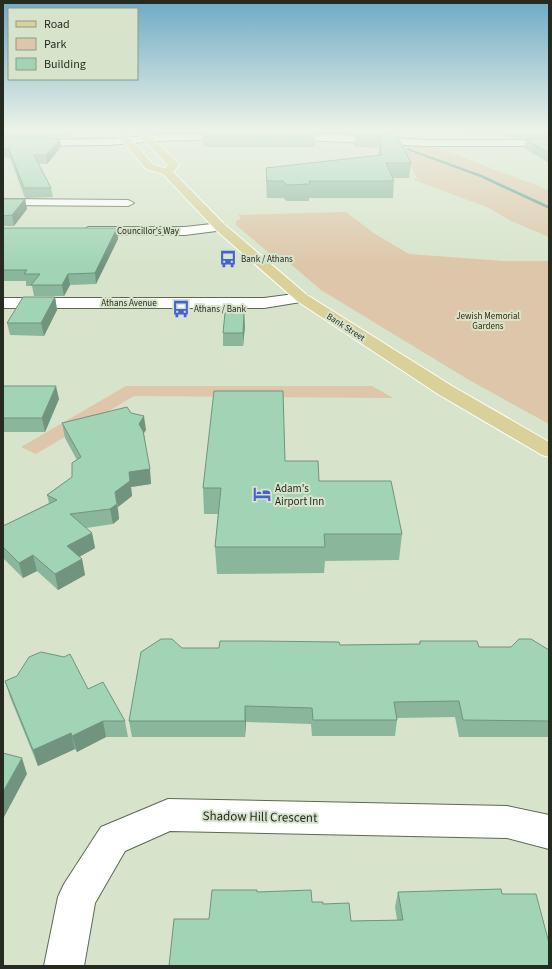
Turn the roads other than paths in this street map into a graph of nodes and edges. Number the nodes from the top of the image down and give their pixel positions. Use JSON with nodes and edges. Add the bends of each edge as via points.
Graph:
{"nodes":[{"id":1,"x":170,"y":175,"type":"edge"},
{"id":2,"x":4,"y":198,"type":"edge"},
{"id":3,"x":128,"y":203,"type":"dead end"},
{"id":4,"x":220,"y":227,"type":"junction"},
{"id":5,"x":74,"y":231,"type":"edge"},
{"id":6,"x":302,"y":298,"type":"junction"},
{"id":7,"x":3,"y":303,"type":"edge"},
{"id":8,"x":549,"y":451,"type":"edge"},
{"id":9,"x":549,"y":832,"type":"edge"},
{"id":10,"x":64,"y":966,"type":"edge"}],
"edges":[{"from":1,"to":4,"type":"main road","name":"Bank Street"},
{"from":2,"to":3,"type":"street"},
{"from":4,"to":5,"type":"street","name":"Councillor's Way","via":[[185,231]]},
{"from":4,"to":6,"type":"main road","name":"Bank Street"},
{"from":6,"to":7,"type":"street","name":"Athans Avenue","via":[[264,303]]},
{"from":6,"to":8,"type":"main road","name":"Bank Street","via":[[439,386]]},
{"from":9,"to":10,"type":"street","name":"Shadow Hill Crescent","via":[[507,822],[168,814],[113,840],[77,897]]}]}
